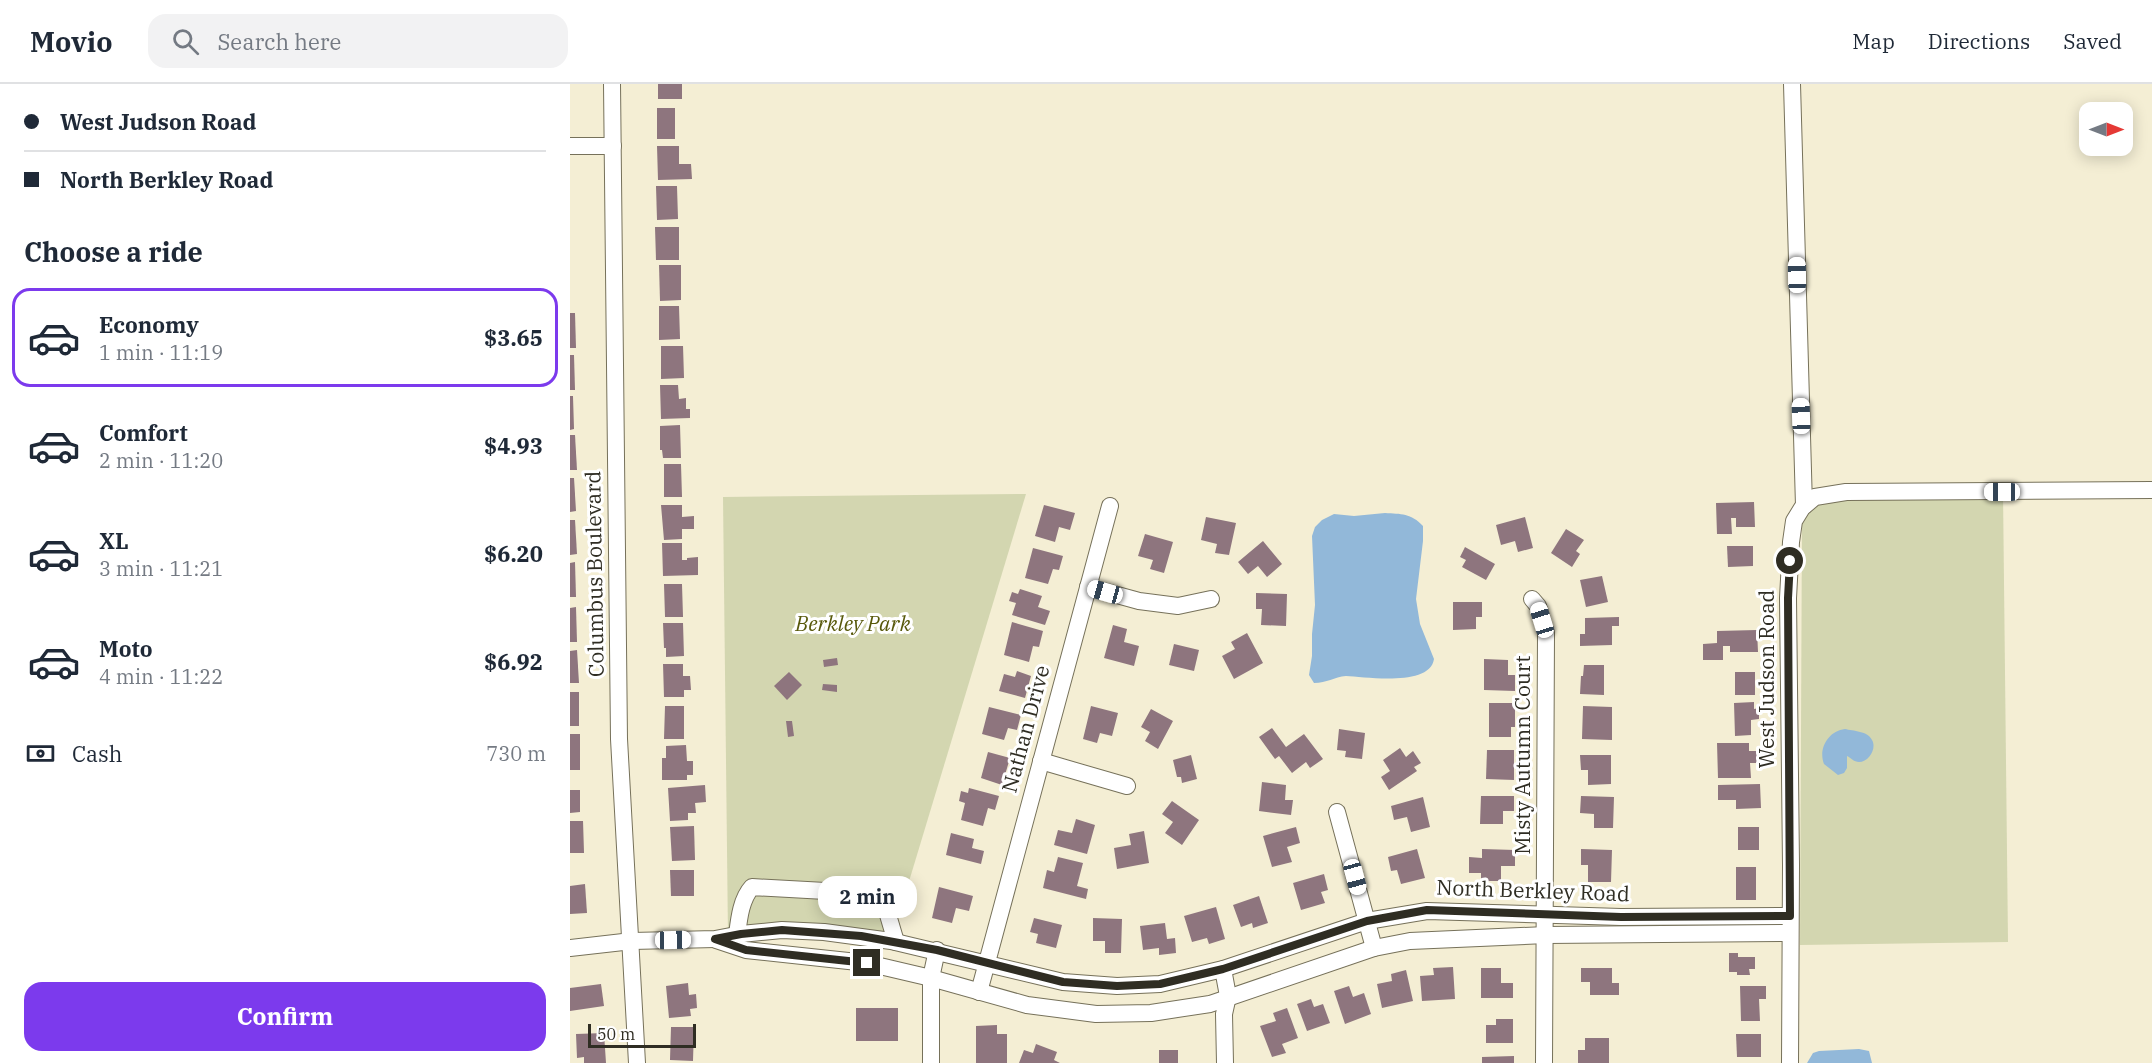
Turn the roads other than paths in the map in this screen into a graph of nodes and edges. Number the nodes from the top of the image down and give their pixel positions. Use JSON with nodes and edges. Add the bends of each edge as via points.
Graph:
{"nodes":[{"id":1,"x":612,"y":84,"type":"edge"},
{"id":2,"x":1792,"y":84,"type":"edge"},
{"id":3,"x":570,"y":146,"type":"edge"},
{"id":4,"x":613,"y":146,"type":"junction"},
{"id":5,"x":2152,"y":490,"type":"edge"},
{"id":6,"x":1110,"y":506,"type":"dead end"},
{"id":7,"x":1804,"y":506,"type":"junction"},
{"id":8,"x":1088,"y":587,"type":"junction"},
{"id":9,"x":1211,"y":599,"type":"dead end"},
{"id":10,"x":1532,"y":599,"type":"dead end"},
{"id":11,"x":1041,"y":761,"type":"junction"},
{"id":12,"x":1127,"y":786,"type":"dead end"},
{"id":13,"x":1337,"y":812,"type":"dead end"},
{"id":14,"x":1546,"y":914,"type":"junction"},
{"id":15,"x":1367,"y":921,"type":"junction"},
{"id":16,"x":1790,"y":925,"type":"junction"},
{"id":17,"x":737,"y":935,"type":"junction"},
{"id":18,"x":1546,"y":935,"type":"junction"},
{"id":19,"x":715,"y":939,"type":"junction"},
{"id":20,"x":632,"y":941,"type":"junction"},
{"id":21,"x":896,"y":942,"type":"junction"},
{"id":22,"x":570,"y":948,"type":"edge"},
{"id":23,"x":1374,"y":948,"type":"junction"},
{"id":24,"x":937,"y":950,"type":"junction"},
{"id":25,"x":987,"y":963,"type":"junction"},
{"id":26,"x":1223,"y":969,"type":"junction"},
{"id":27,"x":931,"y":978,"type":"junction"},
{"id":28,"x":979,"y":992,"type":"junction"},
{"id":29,"x":1227,"y":999,"type":"junction"},
{"id":30,"x":637,"y":1063,"type":"edge"},
{"id":31,"x":931,"y":1063,"type":"edge"},
{"id":32,"x":1225,"y":1063,"type":"edge"},
{"id":33,"x":1544,"y":1063,"type":"edge"},
{"id":34,"x":1790,"y":1063,"type":"edge"}],
"edges":[{"from":1,"to":4,"type":"street","name":"Columbus Boulevard"},
{"from":2,"to":7,"type":"street"},
{"from":3,"to":4,"type":"street"},
{"from":4,"to":20,"type":"street","name":"Columbus Boulevard","via":[[619,738]]},
{"from":5,"to":7,"type":"street","via":[[1846,492],[1815,496]]},
{"from":6,"to":8,"type":"street","name":"Nathan Drive"},
{"from":7,"to":16,"type":"street","name":"West Judson Road","via":[[1794,521],[1788,598]]},
{"from":8,"to":9,"type":"street","via":[[1139,601],[1178,606]]},
{"from":8,"to":11,"type":"street","name":"Nathan Drive"},
{"from":10,"to":14,"type":"street","name":"Misty Autumn Court","via":[[1546,633]]},
{"from":11,"to":12,"type":"street"},
{"from":11,"to":25,"type":"street","name":"Nathan Drive"},
{"from":13,"to":15,"type":"street"},
{"from":14,"to":15,"type":"street","name":"North Berkley Road","via":[[1427,910]]},
{"from":14,"to":16,"type":"street","name":"North Berkley Road"},
{"from":14,"to":18,"type":"street","name":"Misty Autumn Court"},
{"from":15,"to":23,"type":"street"},
{"from":15,"to":26,"type":"street","name":"North Berkley Road"},
{"from":16,"to":18,"type":"street","name":"North Berkley Road"},
{"from":16,"to":34,"type":"street","name":"West Judson Road"},
{"from":17,"to":19,"type":"street","name":"North Berkley Road"},
{"from":17,"to":21,"type":"street","name":"North Berkley Road","via":[[782,930]]},
{"from":17,"to":21,"type":"street","via":[[739,917],[752,887],[880,894]]},
{"from":18,"to":23,"type":"street","name":"North Berkley Road","via":[[1410,941]]},
{"from":18,"to":33,"type":"street","name":"Misty Autumn Court"},
{"from":19,"to":20,"type":"street","name":"North Berkley Road"},
{"from":19,"to":27,"type":"street","name":"North Berkley Road","via":[[746,950],[867,963]]},
{"from":20,"to":22,"type":"street","name":"North Berkley Road"},
{"from":20,"to":30,"type":"street","name":"Columbus Boulevard"},
{"from":21,"to":24,"type":"street","name":"North Berkley Road"},
{"from":23,"to":29,"type":"street","name":"North Berkley Road"},
{"from":24,"to":25,"type":"street","name":"North Berkley Road"},
{"from":24,"to":27,"type":"street"},
{"from":25,"to":26,"type":"street","name":"North Berkley Road","via":[[1063,982],[1117,986],[1160,984]]},
{"from":25,"to":28,"type":"street","name":"Nathan Drive"},
{"from":26,"to":29,"type":"street"},
{"from":27,"to":28,"type":"street","name":"North Berkley Road"},
{"from":27,"to":31,"type":"street"},
{"from":28,"to":29,"type":"street","name":"North Berkley Road","via":[[1027,1005],[1096,1014],[1151,1013]]},
{"from":29,"to":32,"type":"street"}]}
